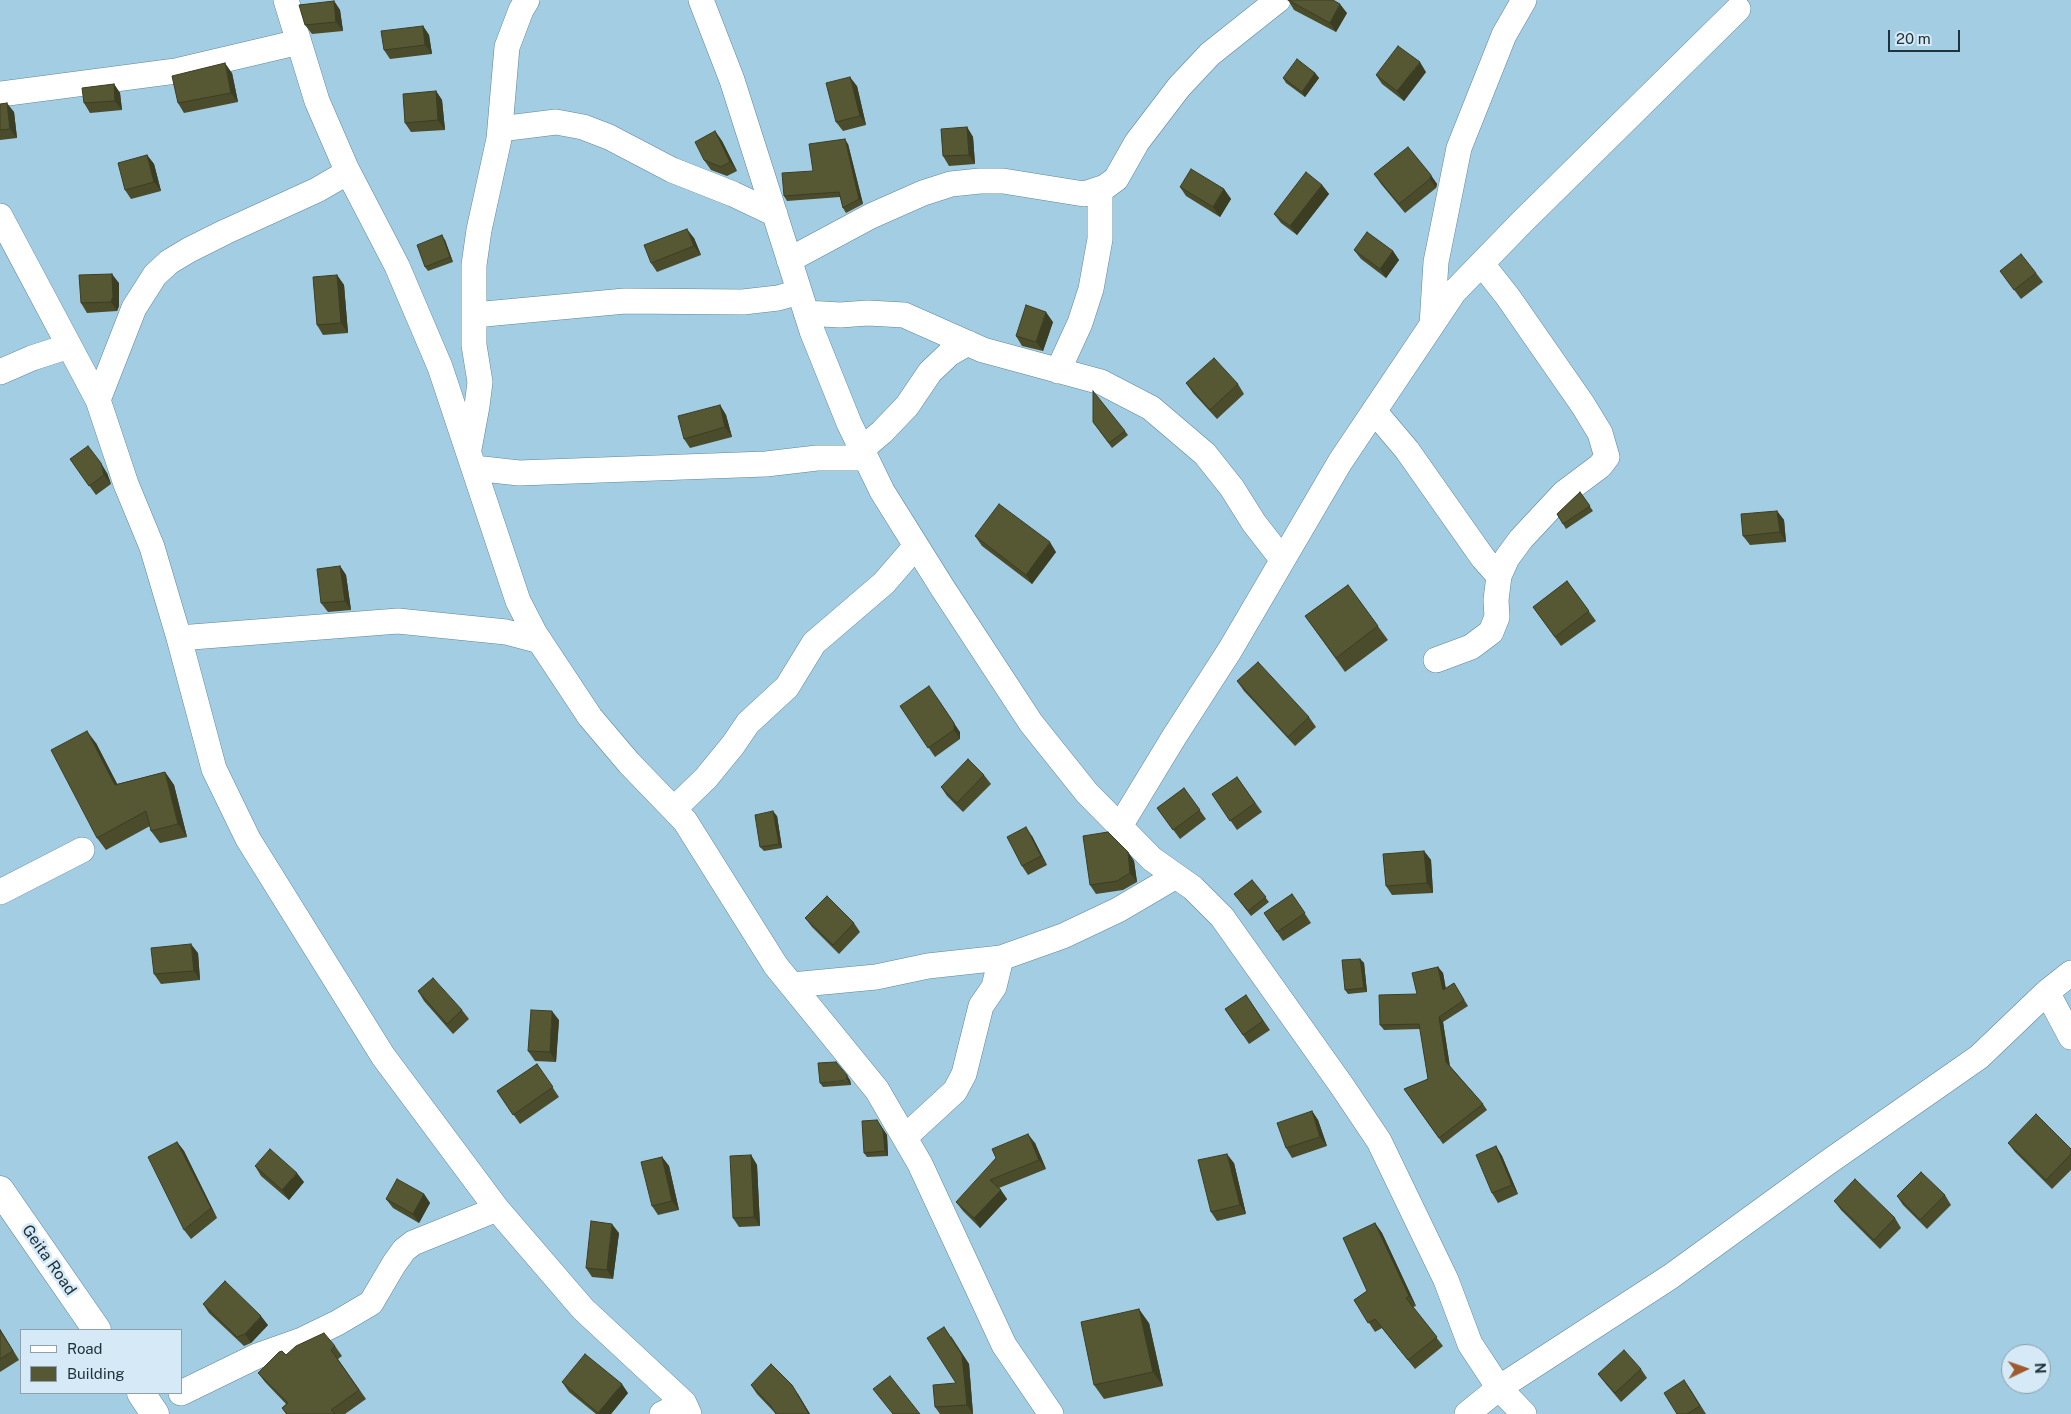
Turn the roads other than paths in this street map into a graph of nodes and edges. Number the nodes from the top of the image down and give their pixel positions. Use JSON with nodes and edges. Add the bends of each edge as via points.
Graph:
{"nodes":[{"id":1,"x":286,"y":0,"type":"edge"},
{"id":2,"x":526,"y":0,"type":"edge"},
{"id":3,"x":701,"y":0,"type":"edge"},
{"id":4,"x":1278,"y":0,"type":"edge"},
{"id":5,"x":1524,"y":0,"type":"edge"},
{"id":6,"x":1738,"y":9,"type":"dead end"},
{"id":7,"x":299,"y":42,"type":"junction"},
{"id":8,"x":0,"y":94,"type":"edge"},
{"id":9,"x":500,"y":130,"type":"junction"},
{"id":10,"x":348,"y":172,"type":"junction"},
{"id":11,"x":1100,"y":190,"type":"junction"},
{"id":12,"x":775,"y":214,"type":"junction"},
{"id":13,"x":0,"y":216,"type":"edge"},
{"id":14,"x":789,"y":260,"type":"junction"},
{"id":15,"x":1482,"y":264,"type":"junction"},
{"id":16,"x":803,"y":302,"type":"junction"},
{"id":17,"x":474,"y":315,"type":"junction"},
{"id":18,"x":1432,"y":324,"type":"junction"},
{"id":19,"x":968,"y":343,"type":"junction"},
{"id":20,"x":69,"y":346,"type":"junction"},
{"id":21,"x":1058,"y":371,"type":"junction"},
{"id":22,"x":0,"y":372,"type":"edge"},
{"id":23,"x":98,"y":400,"type":"junction"},
{"id":24,"x":1374,"y":411,"type":"junction"},
{"id":25,"x":864,"y":453,"type":"junction"},
{"id":26,"x":471,"y":460,"type":"junction"},
{"id":27,"x":916,"y":546,"type":"junction"},
{"id":28,"x":1282,"y":559,"type":"junction"},
{"id":29,"x":1499,"y":576,"type":"junction"},
{"id":30,"x":179,"y":638,"type":"junction"},
{"id":31,"x":540,"y":641,"type":"junction"},
{"id":32,"x":1436,"y":660,"type":"dead end"},
{"id":33,"x":674,"y":809,"type":"junction"},
{"id":34,"x":1120,"y":826,"type":"junction"},
{"id":35,"x":82,"y":850,"type":"dead end"},
{"id":36,"x":1176,"y":876,"type":"junction"},
{"id":37,"x":0,"y":892,"type":"edge"},
{"id":38,"x":1001,"y":958,"type":"junction"},
{"id":39,"x":2071,"y":972,"type":"edge"},
{"id":40,"x":792,"y":985,"type":"junction"},
{"id":41,"x":2047,"y":992,"type":"junction"},
{"id":42,"x":2071,"y":1037,"type":"edge"},
{"id":43,"x":905,"y":1138,"type":"junction"},
{"id":44,"x":0,"y":1190,"type":"edge"},
{"id":45,"x":496,"y":1209,"type":"junction"},
{"id":46,"x":96,"y":1329,"type":"edge"},
{"id":47,"x":1499,"y":1388,"type":"junction"},
{"id":48,"x":182,"y":1393,"type":"edge"},
{"id":49,"x":178,"y":1394,"type":"edge"},
{"id":50,"x":146,"y":1407,"type":"edge"},
{"id":51,"x":686,"y":1408,"type":"edge"},
{"id":52,"x":662,"y":1414,"type":"edge"},
{"id":53,"x":1051,"y":1414,"type":"edge"},
{"id":54,"x":1467,"y":1414,"type":"edge"},
{"id":55,"x":1524,"y":1414,"type":"edge"}],
"edges":[{"from":1,"to":7,"type":"street"},
{"from":2,"to":9,"type":"street","via":[[507,47]]},
{"from":3,"to":12,"type":"street","via":[[732,80]]},
{"from":4,"to":11,"type":"street","via":[[1210,54],[1178,87],[1137,142],[1116,179]]},
{"from":5,"to":18,"type":"street","via":[[1504,36],[1459,148],[1436,262]]},
{"from":6,"to":15,"type":"street"},
{"from":7,"to":8,"type":"street","via":[[176,71]]},
{"from":7,"to":10,"type":"street","via":[[317,101]]},
{"from":9,"to":12,"type":"street","via":[[556,122],[583,127]]},
{"from":9,"to":17,"type":"street","via":[[474,265]]},
{"from":10,"to":23,"type":"street","via":[[169,262],[155,275],[134,308]]},
{"from":10,"to":26,"type":"street","via":[[397,266],[440,367]]},
{"from":11,"to":14,"type":"street","via":[[1084,194],[1003,181],[951,184],[871,216]]},
{"from":11,"to":21,"type":"street","via":[[1100,239],[1091,289]]},
{"from":12,"to":14,"type":"street"},
{"from":13,"to":20,"type":"street"},
{"from":14,"to":16,"type":"street"},
{"from":15,"to":18,"type":"street","via":[[1454,292]]},
{"from":15,"to":29,"type":"street","via":[[1583,405],[1600,433],[1607,457],[1564,493],[1521,539]]},
{"from":16,"to":17,"type":"street","via":[[778,298],[743,302],[625,301]]},
{"from":16,"to":19,"type":"street","via":[[840,314],[904,315]]},
{"from":16,"to":25,"type":"street","via":[[849,423]]},
{"from":17,"to":26,"type":"street","via":[[474,345],[480,382]]},
{"from":18,"to":24,"type":"street"},
{"from":19,"to":21,"type":"street"},
{"from":19,"to":25,"type":"street","via":[[949,354],[930,372],[907,406]]},
{"from":20,"to":22,"type":"street"},
{"from":20,"to":23,"type":"street"},
{"from":21,"to":28,"type":"street","via":[[1101,382],[1151,408],[1205,454]]},
{"from":23,"to":30,"type":"street","via":[[152,548]]},
{"from":24,"to":28,"type":"street"},
{"from":24,"to":29,"type":"street","via":[[1408,450]]},
{"from":25,"to":26,"type":"street","via":[[748,465],[519,474]]},
{"from":25,"to":27,"type":"street","via":[[882,491]]},
{"from":26,"to":31,"type":"street","via":[[518,600]]},
{"from":27,"to":33,"type":"street","via":[[884,583],[814,643],[787,687],[748,723],[706,778]]},
{"from":27,"to":34,"type":"street","via":[[1031,723],[1087,793]]},
{"from":28,"to":34,"type":"street","via":[[1230,650]]},
{"from":29,"to":32,"type":"street","via":[[1497,617],[1491,632],[1471,647]]},
{"from":30,"to":31,"type":"street","via":[[398,621],[506,632]]},
{"from":30,"to":45,"type":"street","via":[[214,769],[248,839],[383,1056]]},
{"from":31,"to":33,"type":"street","via":[[590,717]]},
{"from":33,"to":40,"type":"street"},
{"from":34,"to":36,"type":"street","via":[[1152,859]]},
{"from":35,"to":37,"type":"street"},
{"from":36,"to":38,"type":"street","via":[[1118,910],[1063,936]]},
{"from":36,"to":47,"type":"street","via":[[1222,917],[1379,1141],[1446,1280],[1470,1344]]},
{"from":38,"to":40,"type":"street","via":[[928,966],[876,977]]},
{"from":38,"to":43,"type":"street","via":[[994,987],[981,1006],[964,1074],[956,1091]]},
{"from":39,"to":41,"type":"street"},
{"from":40,"to":43,"type":"street","via":[[878,1090]]},
{"from":41,"to":42,"type":"street"},
{"from":41,"to":47,"type":"street","via":[[1979,1057],[1670,1277]]},
{"from":43,"to":53,"type":"street","via":[[1004,1344]]},
{"from":44,"to":46,"type":"highway","name":"Geita Road"},
{"from":45,"to":48,"type":"street","via":[[413,1243],[399,1257],[372,1303],[302,1340],[257,1356]]},
{"from":45,"to":51,"type":"street","via":[[583,1309]]},
{"from":47,"to":54,"type":"street"},
{"from":47,"to":55,"type":"street"},
{"from":49,"to":50,"type":"street"},
{"from":51,"to":52,"type":"street"}]}
